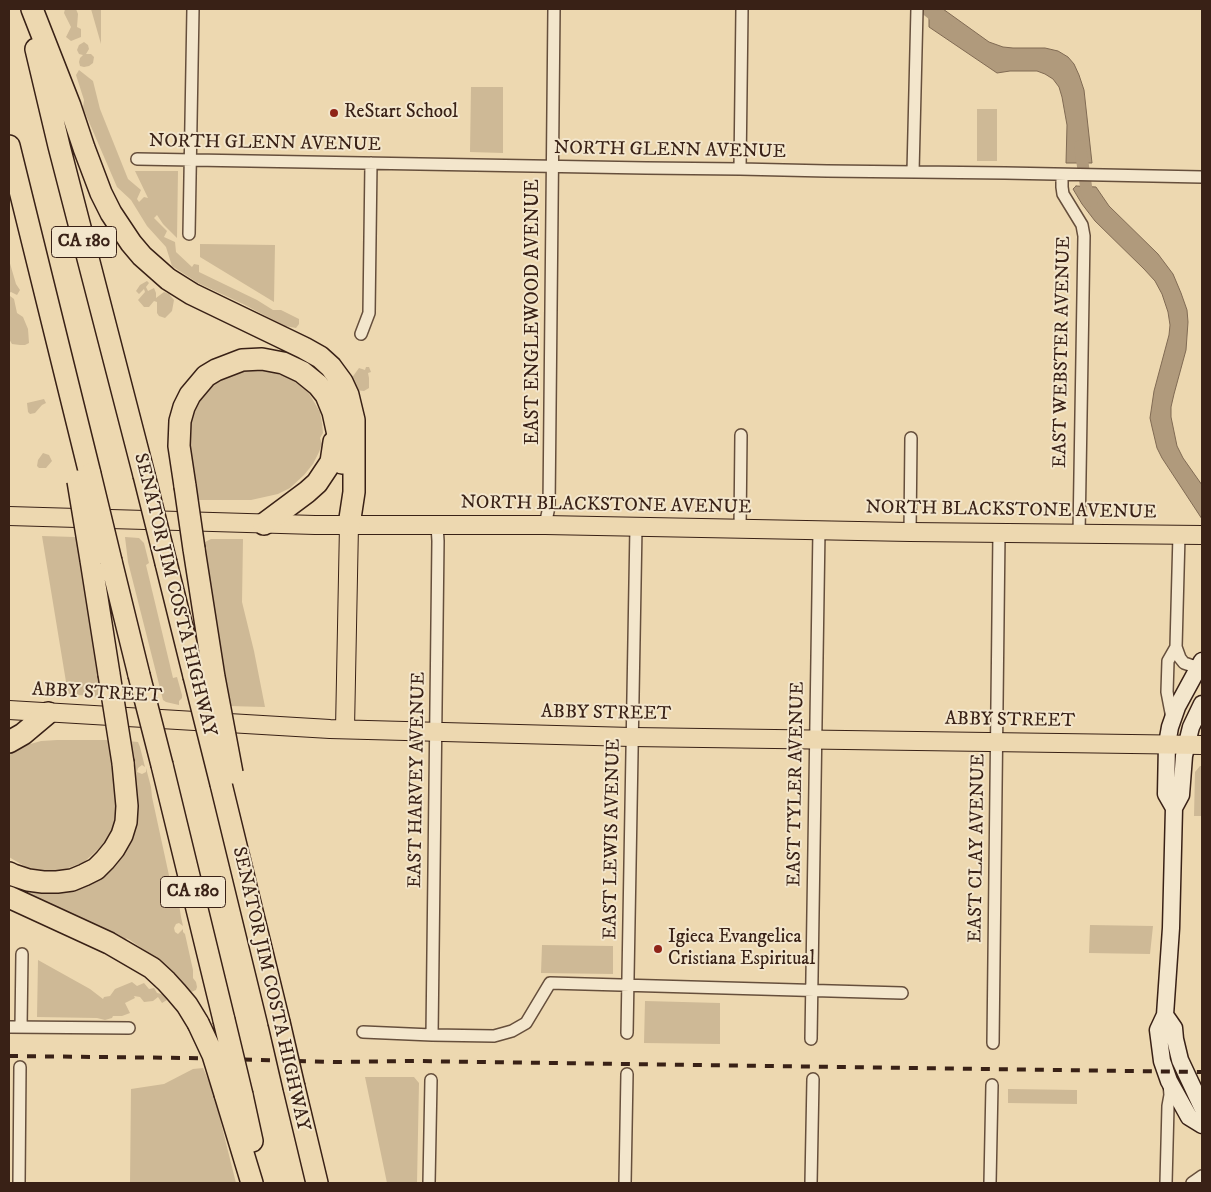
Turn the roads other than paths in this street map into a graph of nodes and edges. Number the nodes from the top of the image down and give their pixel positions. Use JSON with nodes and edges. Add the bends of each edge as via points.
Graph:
{"nodes":[{"id":1,"x":26,"y":9,"type":"edge"},
{"id":2,"x":32,"y":9,"type":"edge"},
{"id":3,"x":193,"y":9,"type":"edge"},
{"id":4,"x":554,"y":9,"type":"edge"},
{"id":5,"x":742,"y":9,"type":"edge"},
{"id":6,"x":917,"y":9,"type":"edge"},
{"id":7,"x":9,"y":146,"type":"edge"},
{"id":8,"x":9,"y":158,"type":"edge"},
{"id":9,"x":137,"y":159,"type":"dead end"},
{"id":10,"x":190,"y":161,"type":"junction"},
{"id":11,"x":371,"y":163,"type":"junction"},
{"id":12,"x":553,"y":166,"type":"junction"},
{"id":13,"x":740,"y":169,"type":"junction"},
{"id":14,"x":914,"y":172,"type":"junction"},
{"id":15,"x":1062,"y":175,"type":"junction"},
{"id":16,"x":1202,"y":177,"type":"edge"},
{"id":17,"x":189,"y":234,"type":"dead end"},
{"id":18,"x":361,"y":334,"type":"dead end"},
{"id":19,"x":333,"y":412,"type":"junction"},
{"id":20,"x":741,"y":435,"type":"dead end"},
{"id":21,"x":911,"y":438,"type":"dead end"},
{"id":22,"x":83,"y":474,"type":"junction"},
{"id":23,"x":9,"y":516,"type":"edge"},
{"id":24,"x":264,"y":524,"type":"junction"},
{"id":25,"x":349,"y":525,"type":"junction"},
{"id":26,"x":437,"y":525,"type":"junction"},
{"id":27,"x":545,"y":525,"type":"junction"},
{"id":28,"x":636,"y":527,"type":"junction"},
{"id":29,"x":740,"y":529,"type":"junction"},
{"id":30,"x":819,"y":530,"type":"junction"},
{"id":31,"x":910,"y":532,"type":"junction"},
{"id":32,"x":999,"y":533,"type":"junction"},
{"id":33,"x":1079,"y":534,"type":"junction"},
{"id":34,"x":1179,"y":535,"type":"junction"},
{"id":35,"x":1202,"y":535,"type":"edge"},
{"id":36,"x":102,"y":561,"type":"junction"},
{"id":37,"x":1176,"y":647,"type":"junction"},
{"id":38,"x":1201,"y":664,"type":"edge"},
{"id":39,"x":204,"y":676,"type":"junction"},
{"id":40,"x":1202,"y":704,"type":"edge"},
{"id":41,"x":9,"y":710,"type":"edge"},
{"id":42,"x":48,"y":713,"type":"junction"},
{"id":43,"x":1172,"y":718,"type":"junction"},
{"id":44,"x":345,"y":730,"type":"junction"},
{"id":45,"x":436,"y":732,"type":"junction"},
{"id":46,"x":632,"y":737,"type":"junction"},
{"id":47,"x":815,"y":739,"type":"junction"},
{"id":48,"x":9,"y":742,"type":"edge"},
{"id":49,"x":996,"y":743,"type":"junction"},
{"id":50,"x":1167,"y":744,"type":"junction"},
{"id":51,"x":1194,"y":745,"type":"edge"},
{"id":52,"x":1174,"y":808,"type":"junction"},
{"id":53,"x":9,"y":873,"type":"edge"},
{"id":54,"x":9,"y":897,"type":"edge"},
{"id":55,"x":22,"y":954,"type":"dead end"},
{"id":56,"x":628,"y":985,"type":"junction"},
{"id":57,"x":811,"y":991,"type":"junction"},
{"id":58,"x":902,"y":993,"type":"dead end"},
{"id":59,"x":1165,"y":1015,"type":"junction"},
{"id":60,"x":9,"y":1027,"type":"edge"},
{"id":61,"x":21,"y":1027,"type":"junction"},
{"id":62,"x":129,"y":1028,"type":"dead end"},
{"id":63,"x":363,"y":1032,"type":"dead end"},
{"id":64,"x":627,"y":1033,"type":"dead end"},
{"id":65,"x":432,"y":1035,"type":"junction"},
{"id":66,"x":811,"y":1039,"type":"dead end"},
{"id":67,"x":992,"y":1043,"type":"dead end"},
{"id":68,"x":20,"y":1067,"type":"dead end"},
{"id":69,"x":627,"y":1074,"type":"dead end"},
{"id":70,"x":813,"y":1078,"type":"dead end"},
{"id":71,"x":431,"y":1080,"type":"dead end"},
{"id":72,"x":1169,"y":1081,"type":"junction"},
{"id":73,"x":992,"y":1085,"type":"dead end"},
{"id":74,"x":234,"y":1094,"type":"junction"},
{"id":75,"x":1202,"y":1107,"type":"edge"},
{"id":76,"x":1202,"y":1125,"type":"edge"},
{"id":77,"x":1202,"y":1176,"type":"edge"},
{"id":78,"x":19,"y":1183,"type":"edge"},
{"id":79,"x":252,"y":1183,"type":"edge"},
{"id":80,"x":261,"y":1183,"type":"edge"},
{"id":81,"x":317,"y":1183,"type":"edge"},
{"id":82,"x":429,"y":1183,"type":"edge"},
{"id":83,"x":625,"y":1183,"type":"edge"},
{"id":84,"x":811,"y":1183,"type":"edge"},
{"id":85,"x":990,"y":1183,"type":"edge"},
{"id":86,"x":1166,"y":1183,"type":"edge"},
{"id":87,"x":1192,"y":1183,"type":"edge"}],
"edges":[{"from":1,"to":39,"type":"highway","name":"SENATOR JIM COSTA HIGHWAY","number":"CA 180","bridge":true,"via":[[166,563]]},
{"from":2,"to":25,"type":"highway","via":[[101,192],[131,243],[174,283],[320,357],[342,382],[354,420],[354,492]]},
{"from":3,"to":10,"type":"street"},
{"from":4,"to":12,"type":"street","name":"EAST ENGLEWOOD AVENUE"},
{"from":5,"to":13,"type":"street"},
{"from":6,"to":14,"type":"street"},
{"from":7,"to":22,"type":"highway","number":"CA 180"},
{"from":8,"to":22,"type":"highway","via":[[35,304]]},
{"from":9,"to":10,"type":"street","name":"NORTH GLENN AVENUE"},
{"from":10,"to":11,"type":"street","name":"NORTH GLENN AVENUE"},
{"from":10,"to":17,"type":"street"},
{"from":11,"to":12,"type":"street","name":"NORTH GLENN AVENUE"},
{"from":11,"to":18,"type":"street","via":[[369,313]]},
{"from":12,"to":13,"type":"street","name":"NORTH GLENN AVENUE"},
{"from":12,"to":27,"type":"street","name":"EAST ENGLEWOOD AVENUE","via":[[549,507]]},
{"from":13,"to":14,"type":"street","name":"NORTH GLENN AVENUE"},
{"from":14,"to":15,"type":"street","name":"NORTH GLENN AVENUE"},
{"from":15,"to":16,"type":"street","name":"NORTH GLENN AVENUE"},
{"from":15,"to":33,"type":"street","name":"EAST WEBSTER AVENUE","via":[[1063,194],[1082,225],[1084,236]]},
{"from":19,"to":24,"type":"highway","via":[[333,452],[325,473],[307,492]]},
{"from":19,"to":25,"type":"highway","via":[[338,428]]},
{"from":19,"to":39,"type":"highway","bridge":true,"via":[[326,395],[302,372],[273,360],[253,359],[242,360],[206,376],[184,407],[179,446],[194,550]]},
{"from":20,"to":29,"type":"street"},
{"from":21,"to":31,"type":"street"},
{"from":22,"to":36,"type":"highway","number":"CA 180","bridge":true},
{"from":23,"to":24,"type":"main road","name":"NORTH BLACKSTONE AVENUE"},
{"from":24,"to":25,"type":"main road","name":"NORTH BLACKSTONE AVENUE"},
{"from":25,"to":26,"type":"main road","name":"NORTH BLACKSTONE AVENUE"},
{"from":25,"to":44,"type":"main road"},
{"from":26,"to":27,"type":"main road","name":"NORTH BLACKSTONE AVENUE"},
{"from":26,"to":45,"type":"street","name":"EAST HARVEY AVENUE"},
{"from":27,"to":28,"type":"main road","name":"NORTH BLACKSTONE AVENUE"},
{"from":28,"to":29,"type":"main road","name":"NORTH BLACKSTONE AVENUE"},
{"from":28,"to":46,"type":"street","name":"EAST LEWIS AVENUE"},
{"from":29,"to":30,"type":"main road","name":"NORTH BLACKSTONE AVENUE"},
{"from":30,"to":31,"type":"main road","name":"NORTH BLACKSTONE AVENUE"},
{"from":30,"to":47,"type":"street","name":"EAST TYLER AVENUE"},
{"from":31,"to":32,"type":"main road","name":"NORTH BLACKSTONE AVENUE"},
{"from":32,"to":33,"type":"main road","name":"NORTH BLACKSTONE AVENUE"},
{"from":32,"to":49,"type":"street","name":"EAST CLAY AVENUE"},
{"from":33,"to":34,"type":"main road","name":"NORTH BLACKSTONE AVENUE"},
{"from":34,"to":35,"type":"main road","name":"NORTH BLACKSTONE AVENUE"},
{"from":34,"to":37,"type":"street"},
{"from":36,"to":53,"type":"highway","bridge":true,"via":[[109,674],[128,806],[126,822],[122,835],[106,860],[84,875],[72,880],[43,882]]},
{"from":36,"to":74,"type":"highway","number":"CA 180","bridge":true,"via":[[139,675],[162,765],[224,1020]]},
{"from":37,"to":38,"type":"street","via":[[1184,663]]},
{"from":37,"to":43,"type":"street","via":[[1168,661],[1167,692]]},
{"from":38,"to":43,"type":"main road"},
{"from":39,"to":81,"type":"highway","name":"SENATOR JIM COSTA HIGHWAY","number":"CA 180","bridge":true},
{"from":40,"to":51,"type":"main road","via":[[1191,727]]},
{"from":41,"to":42,"type":"main road","name":"ABBY STREET"},
{"from":42,"to":44,"type":"main road","name":"ABBY STREET"},
{"from":42,"to":48,"type":"highway"},
{"from":43,"to":50,"type":"main road"},
{"from":44,"to":45,"type":"main road","name":"ABBY STREET"},
{"from":45,"to":46,"type":"main road","name":"ABBY STREET"},
{"from":45,"to":65,"type":"street","name":"EAST HARVEY AVENUE"},
{"from":46,"to":47,"type":"main road","name":"ABBY STREET"},
{"from":46,"to":56,"type":"street","name":"EAST LEWIS AVENUE"},
{"from":47,"to":49,"type":"main road","name":"ABBY STREET"},
{"from":47,"to":57,"type":"street","name":"EAST TYLER AVENUE"},
{"from":49,"to":50,"type":"main road","name":"ABBY STREET"},
{"from":49,"to":67,"type":"street","name":"EAST CLAY AVENUE"},
{"from":50,"to":51,"type":"main road","name":"ABBY STREET"},
{"from":50,"to":52,"type":"main road","via":[[1166,794]]},
{"from":51,"to":52,"type":"main road","via":[[1184,756],[1181,794]]},
{"from":52,"to":59,"type":"main road"},
{"from":54,"to":74,"type":"highway","bridge":true,"via":[[109,943],[152,968],[187,1006]]},
{"from":55,"to":61,"type":"street"},
{"from":56,"to":57,"type":"street"},
{"from":56,"to":64,"type":"street","name":"EAST LEWIS AVENUE"},
{"from":56,"to":65,"type":"street","via":[[550,983],[526,1023],[512,1032],[494,1036]]},
{"from":57,"to":58,"type":"street"},
{"from":57,"to":66,"type":"street","name":"EAST TYLER AVENUE"},
{"from":59,"to":72,"type":"main road","via":[[1158,1030]]},
{"from":59,"to":75,"type":"main road","via":[[1174,1028],[1180,1060]]},
{"from":60,"to":61,"type":"street"},
{"from":61,"to":62,"type":"street"},
{"from":63,"to":65,"type":"street"},
{"from":68,"to":78,"type":"street"},
{"from":69,"to":83,"type":"street"},
{"from":70,"to":84,"type":"street"},
{"from":71,"to":82,"type":"street"},
{"from":72,"to":76,"type":"main road","via":[[1189,1117]]},
{"from":72,"to":86,"type":"street"},
{"from":73,"to":85,"type":"street"},
{"from":74,"to":79,"type":"highway"},
{"from":74,"to":80,"type":"highway","number":"CA 180"},
{"from":77,"to":87,"type":"street"}]}
